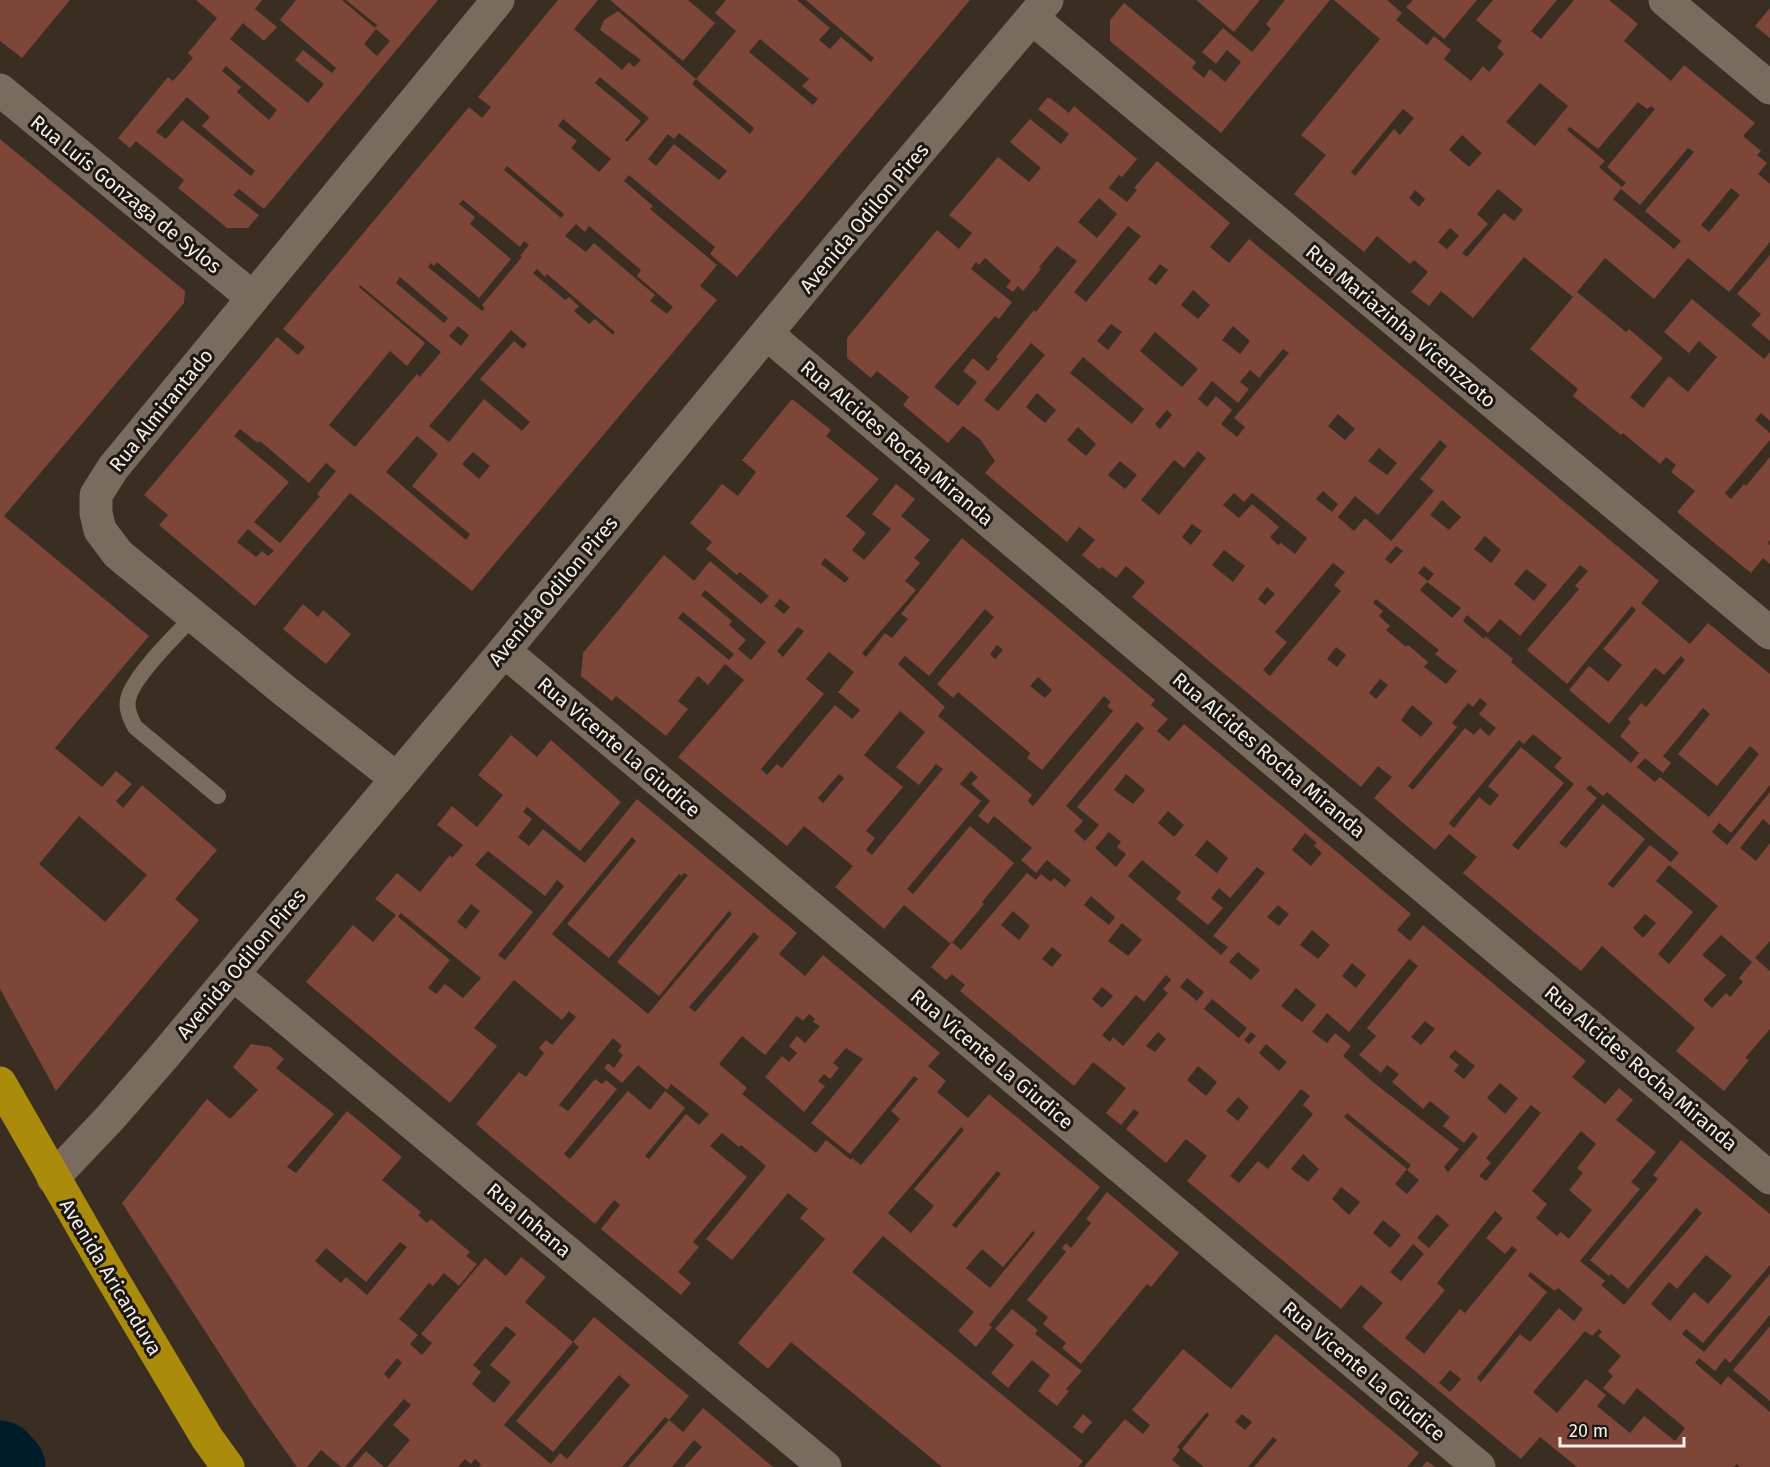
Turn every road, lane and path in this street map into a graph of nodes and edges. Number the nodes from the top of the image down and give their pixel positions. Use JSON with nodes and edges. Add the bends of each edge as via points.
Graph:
{"nodes":[{"id":1,"x":1665,"y":0,"type":"edge"},
{"id":2,"x":491,"y":3,"type":"edge"},
{"id":3,"x":1040,"y":9,"type":"edge"},
{"id":4,"x":1770,"y":88,"type":"edge"},
{"id":5,"x":0,"y":90,"type":"edge"},
{"id":6,"x":253,"y":298,"type":"junction"},
{"id":7,"x":767,"y":334,"type":"junction"},
{"id":8,"x":194,"y":616,"type":"junction"},
{"id":9,"x":1770,"y":633,"type":"edge"},
{"id":10,"x":504,"y":651,"type":"junction"},
{"id":11,"x":397,"y":779,"type":"junction"},
{"id":12,"x":218,"y":796,"type":"dead end"},
{"id":13,"x":232,"y":974,"type":"junction"},
{"id":14,"x":0,"y":1083,"type":"edge"},
{"id":15,"x":53,"y":1178,"type":"junction"},
{"id":16,"x":1770,"y":1178,"type":"edge"},
{"id":17,"x":228,"y":1467,"type":"edge"},
{"id":18,"x":825,"y":1467,"type":"edge"},
{"id":19,"x":1479,"y":1467,"type":"edge"}],
"edges":[{"from":1,"to":4,"type":"street"},
{"from":2,"to":6,"type":"street","name":"Rua Almirantado"},
{"from":3,"to":7,"type":"street","name":"Avenida Odilon Pires"},
{"from":3,"to":9,"type":"street","name":"Rua Mariazinha Vicenzzoto"},
{"from":5,"to":6,"type":"street","name":"Rua Luís Gonzaga de Sylos"},
{"from":6,"to":8,"type":"street","name":"Rua Almirantado","via":[[113,468],[96,495],[100,530],[118,554]]},
{"from":7,"to":10,"type":"street","name":"Avenida Odilon Pires"},
{"from":7,"to":16,"type":"street","name":"Rua Alcides Rocha Miranda"},
{"from":8,"to":11,"type":"street","name":"Rua Almirantado"},
{"from":8,"to":12,"type":"lane","via":[[132,688],[128,712],[135,727]]},
{"from":10,"to":11,"type":"street","name":"Avenida Odilon Pires"},
{"from":10,"to":19,"type":"street","name":"Rua Vicente La Giudice"},
{"from":11,"to":13,"type":"street","name":"Avenida Odilon Pires"},
{"from":13,"to":15,"type":"street","name":"Avenida Odilon Pires","via":[[110,1118]]},
{"from":13,"to":18,"type":"street","name":"Rua Inhana"},
{"from":14,"to":15,"type":"highway","name":"Avenida Aricanduva"},
{"from":15,"to":17,"type":"highway","name":"Avenida Aricanduva"}]}
